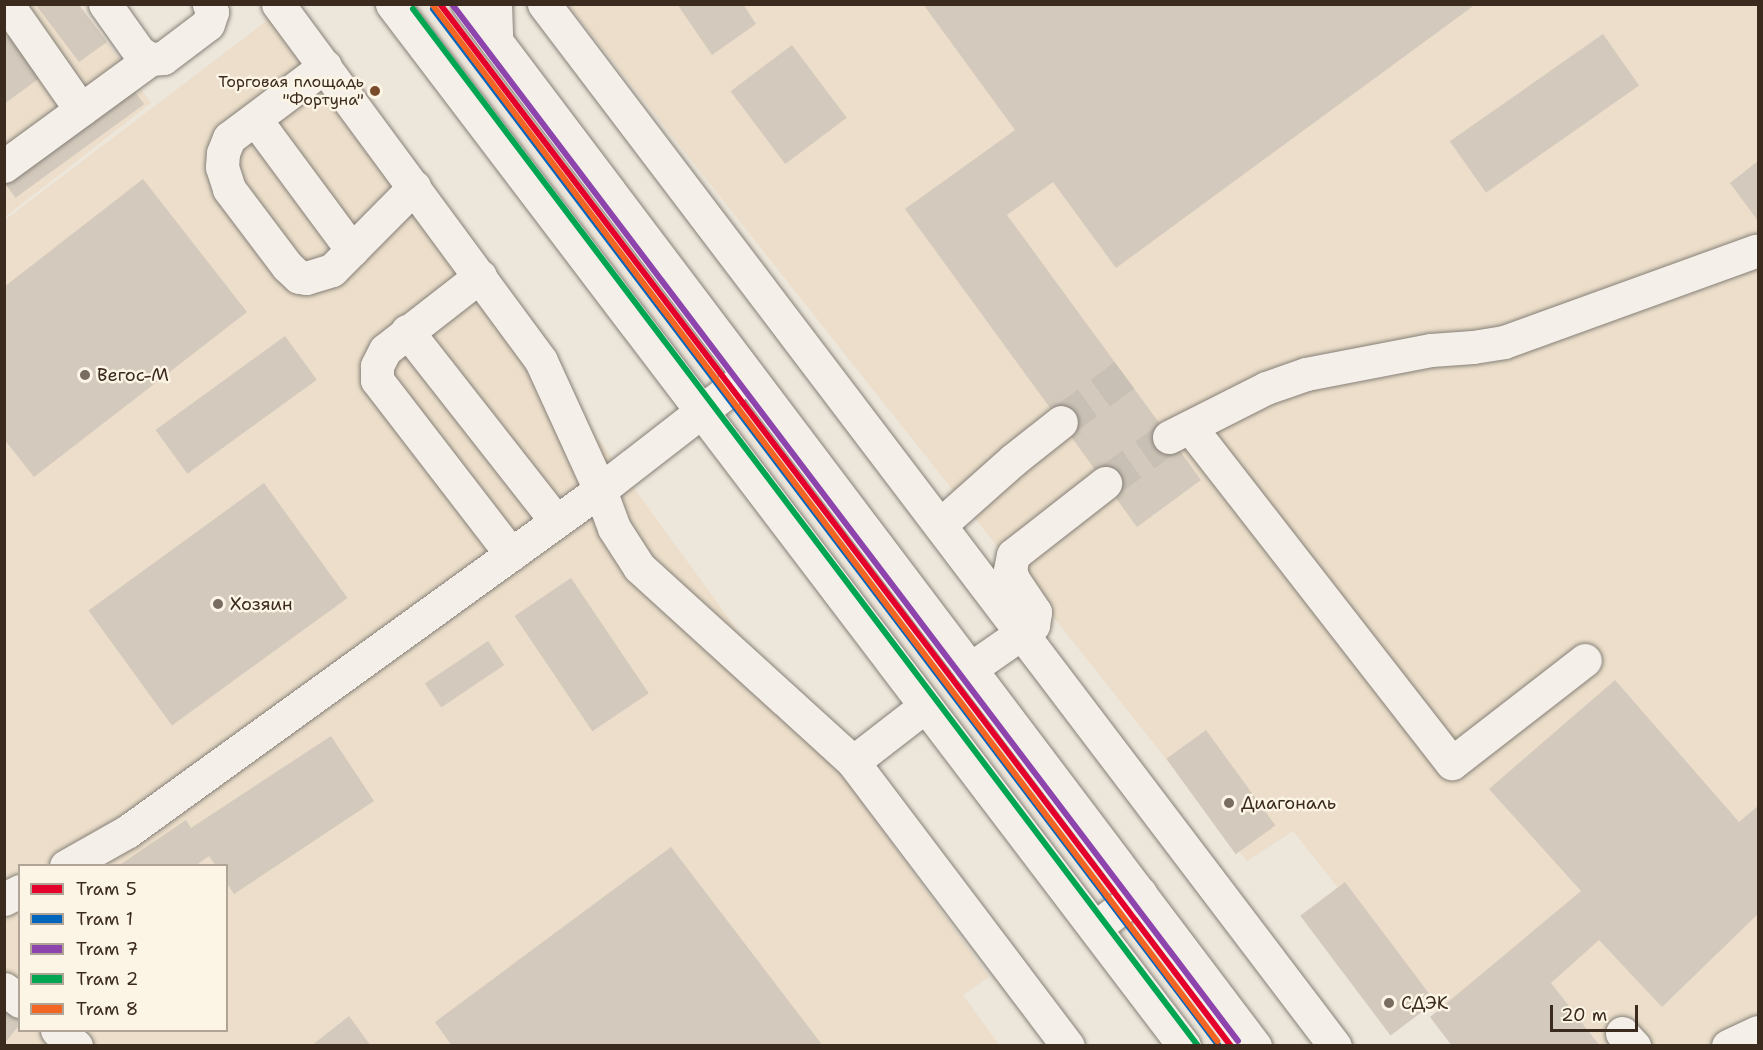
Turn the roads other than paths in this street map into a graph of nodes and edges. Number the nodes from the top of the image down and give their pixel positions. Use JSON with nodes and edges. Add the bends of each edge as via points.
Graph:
{"nodes":[{"id":1,"x":105,"y":4,"type":"edge"},
{"id":2,"x":209,"y":4,"type":"edge"},
{"id":3,"x":279,"y":4,"type":"edge"},
{"id":4,"x":392,"y":4,"type":"edge"},
{"id":5,"x":468,"y":4,"type":"edge"},
{"id":6,"x":495,"y":4,"type":"edge"},
{"id":7,"x":7,"y":7,"type":"edge"},
{"id":8,"x":550,"y":7,"type":"edge"},
{"id":9,"x":496,"y":42,"type":"junction"},
{"id":10,"x":150,"y":60,"type":"junction"},
{"id":11,"x":325,"y":66,"type":"junction"},
{"id":12,"x":81,"y":110,"type":"junction"},
{"id":13,"x":255,"y":119,"type":"junction"},
{"id":14,"x":4,"y":166,"type":"edge"},
{"id":15,"x":414,"y":187,"type":"junction"},
{"id":16,"x":352,"y":250,"type":"junction"},
{"id":17,"x":1756,"y":251,"type":"dead end"},
{"id":18,"x":480,"y":276,"type":"junction"},
{"id":19,"x":407,"y":331,"type":"junction"},
{"id":20,"x":748,"y":375,"type":"junction"},
{"id":21,"x":699,"y":410,"type":"junction"},
{"id":22,"x":1061,"y":422,"type":"tunnel mouth"},
{"id":23,"x":1105,"y":483,"type":"tunnel mouth"},
{"id":24,"x":600,"y":490,"type":"junction"},
{"id":25,"x":556,"y":521,"type":"junction"},
{"id":26,"x":940,"y":525,"type":"junction"},
{"id":27,"x":511,"y":554,"type":"junction"},
{"id":28,"x":1022,"y":634,"type":"junction"},
{"id":29,"x":1586,"y":660,"type":"dead end"},
{"id":30,"x":970,"y":669,"type":"junction"},
{"id":31,"x":924,"y":707,"type":"junction"},
{"id":32,"x":853,"y":762,"type":"junction"},
{"id":33,"x":70,"y":864,"type":"edge"},
{"id":34,"x":18,"y":892,"type":"edge"},
{"id":35,"x":1140,"y":893,"type":"junction"},
{"id":36,"x":4,"y":899,"type":"edge"},
{"id":37,"x":1095,"y":928,"type":"junction"},
{"id":38,"x":4,"y":989,"type":"edge"},
{"id":39,"x":18,"y":1000,"type":"edge"},
{"id":40,"x":59,"y":1032,"type":"edge"},
{"id":41,"x":1758,"y":1032,"type":"edge"},
{"id":42,"x":76,"y":1046,"type":"edge"},
{"id":43,"x":1068,"y":1046,"type":"edge"},
{"id":44,"x":1184,"y":1046,"type":"edge"},
{"id":45,"x":1255,"y":1046,"type":"edge"},
{"id":46,"x":1335,"y":1046,"type":"edge"},
{"id":47,"x":1728,"y":1046,"type":"edge"}],
"edges":[{"from":1,"to":10,"type":"main road"},
{"from":2,"to":10,"type":"main road","via":[[212,12],[208,24],[164,58]]},
{"from":3,"to":11,"type":"main road"},
{"from":4,"to":21,"type":"main road"},
{"from":5,"to":9,"type":"main road"},
{"from":6,"to":9,"type":"main road"},
{"from":7,"to":12,"type":"main road"},
{"from":8,"to":26,"type":"main road"},
{"from":9,"to":20,"type":"main road"},
{"from":10,"to":12,"type":"main road"},
{"from":11,"to":13,"type":"main road"},
{"from":11,"to":15,"type":"main road"},
{"from":12,"to":14,"type":"main road"},
{"from":13,"to":16,"type":"main road"},
{"from":13,"to":16,"type":"main road","via":[[225,145],[222,166],[229,189],[298,278],[313,278],[332,270]]},
{"from":15,"to":16,"type":"main road"},
{"from":15,"to":18,"type":"main road"},
{"from":17,"to":29,"type":"main road","via":[[1504,342],[1431,350],[1306,374],[1266,388],[1179,432],[1452,763]]},
{"from":18,"to":19,"type":"main road"},
{"from":18,"to":24,"type":"main road","via":[[541,361]]},
{"from":19,"to":25,"type":"main road"},
{"from":19,"to":27,"type":"main road","via":[[385,350],[377,366],[377,380]]},
{"from":20,"to":21,"type":"main road"},
{"from":20,"to":30,"type":"main road"},
{"from":21,"to":24,"type":"main road"},
{"from":21,"to":31,"type":"main road"},
{"from":22,"to":26,"type":"main road"},
{"from":23,"to":28,"type":"main road","via":[[1013,555],[1012,579],[1035,612],[1033,625]]},
{"from":24,"to":25,"type":"main road"},
{"from":24,"to":32,"type":"main road","via":[[614,528],[639,567]]},
{"from":25,"to":27,"type":"main road"},
{"from":26,"to":28,"type":"main road"},
{"from":27,"to":33,"type":"main road","via":[[128,831]]},
{"from":28,"to":30,"type":"main road"},
{"from":28,"to":46,"type":"main road"},
{"from":30,"to":35,"type":"main road"},
{"from":31,"to":32,"type":"main road"},
{"from":31,"to":37,"type":"main road"},
{"from":32,"to":43,"type":"main road"},
{"from":34,"to":36,"type":"main road"},
{"from":35,"to":37,"type":"main road"},
{"from":35,"to":45,"type":"main road"},
{"from":37,"to":44,"type":"main road"},
{"from":38,"to":39,"type":"main road"},
{"from":40,"to":42,"type":"main road"},
{"from":41,"to":47,"type":"main road"}]}
